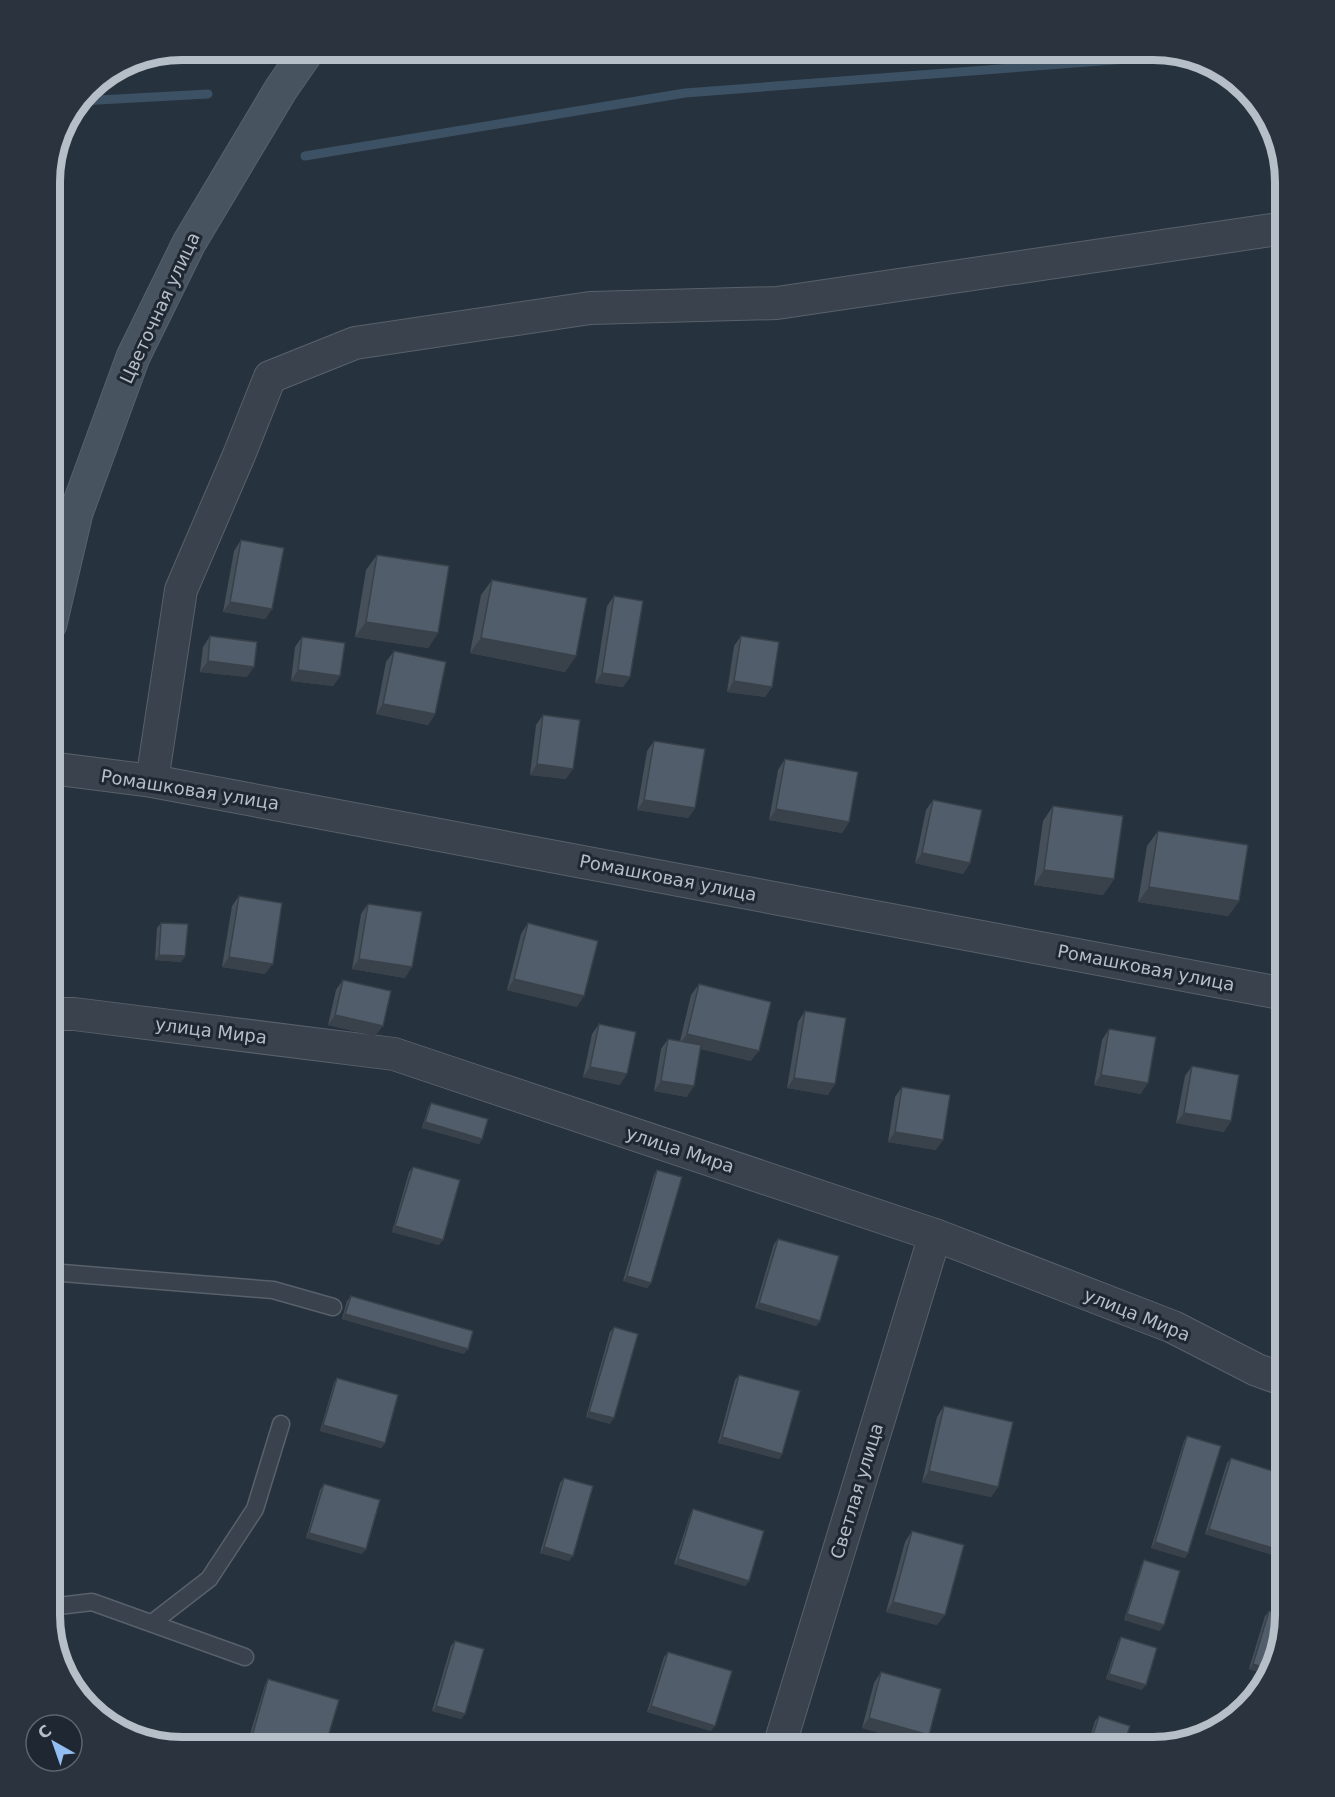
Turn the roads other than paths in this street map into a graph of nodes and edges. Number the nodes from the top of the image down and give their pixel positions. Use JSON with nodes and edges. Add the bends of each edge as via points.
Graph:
{"nodes":[{"id":1,"x":302,"y":60,"type":"edge"},
{"id":2,"x":1275,"y":230,"type":"edge"},
{"id":3,"x":63,"y":509,"type":"edge"},
{"id":4,"x":60,"y":536,"type":"edge"},
{"id":5,"x":60,"y":769,"type":"edge"},
{"id":6,"x":152,"y":781,"type":"junction"},
{"id":7,"x":1275,"y":992,"type":"edge"},
{"id":8,"x":60,"y":1014,"type":"edge"},
{"id":9,"x":935,"y":1235,"type":"junction"},
{"id":10,"x":60,"y":1273,"type":"edge"},
{"id":11,"x":333,"y":1307,"type":"dead end"},
{"id":12,"x":1275,"y":1376,"type":"edge"},
{"id":13,"x":280,"y":1424,"type":"dead end"},
{"id":14,"x":60,"y":1606,"type":"edge"},
{"id":15,"x":152,"y":1623,"type":"junction"},
{"id":16,"x":245,"y":1657,"type":"dead end"},
{"id":17,"x":782,"y":1737,"type":"edge"}],
"edges":[{"from":1,"to":3,"type":"main road","name":"Цветочная улица","via":[[189,243]]},
{"from":2,"to":6,"type":"street","via":[[777,303],[579,309],[355,342],[270,377],[181,590]]},
{"from":3,"to":4,"type":"main road","name":"Цветочная улица"},
{"from":5,"to":6,"type":"street","name":"Ромашковая улица"},
{"from":6,"to":7,"type":"street","name":"Ромашковая улица"},
{"from":8,"to":9,"type":"street","name":"улица Мира","via":[[394,1054]]},
{"from":9,"to":12,"type":"street","name":"улица Мира","via":[[1173,1327]]},
{"from":9,"to":17,"type":"street","name":"Светлая улица"},
{"from":10,"to":11,"type":"lane","via":[[273,1290]]},
{"from":13,"to":15,"type":"lane","via":[[255,1509],[209,1579]]},
{"from":14,"to":15,"type":"lane","via":[[92,1602]]},
{"from":15,"to":16,"type":"lane"}]}
